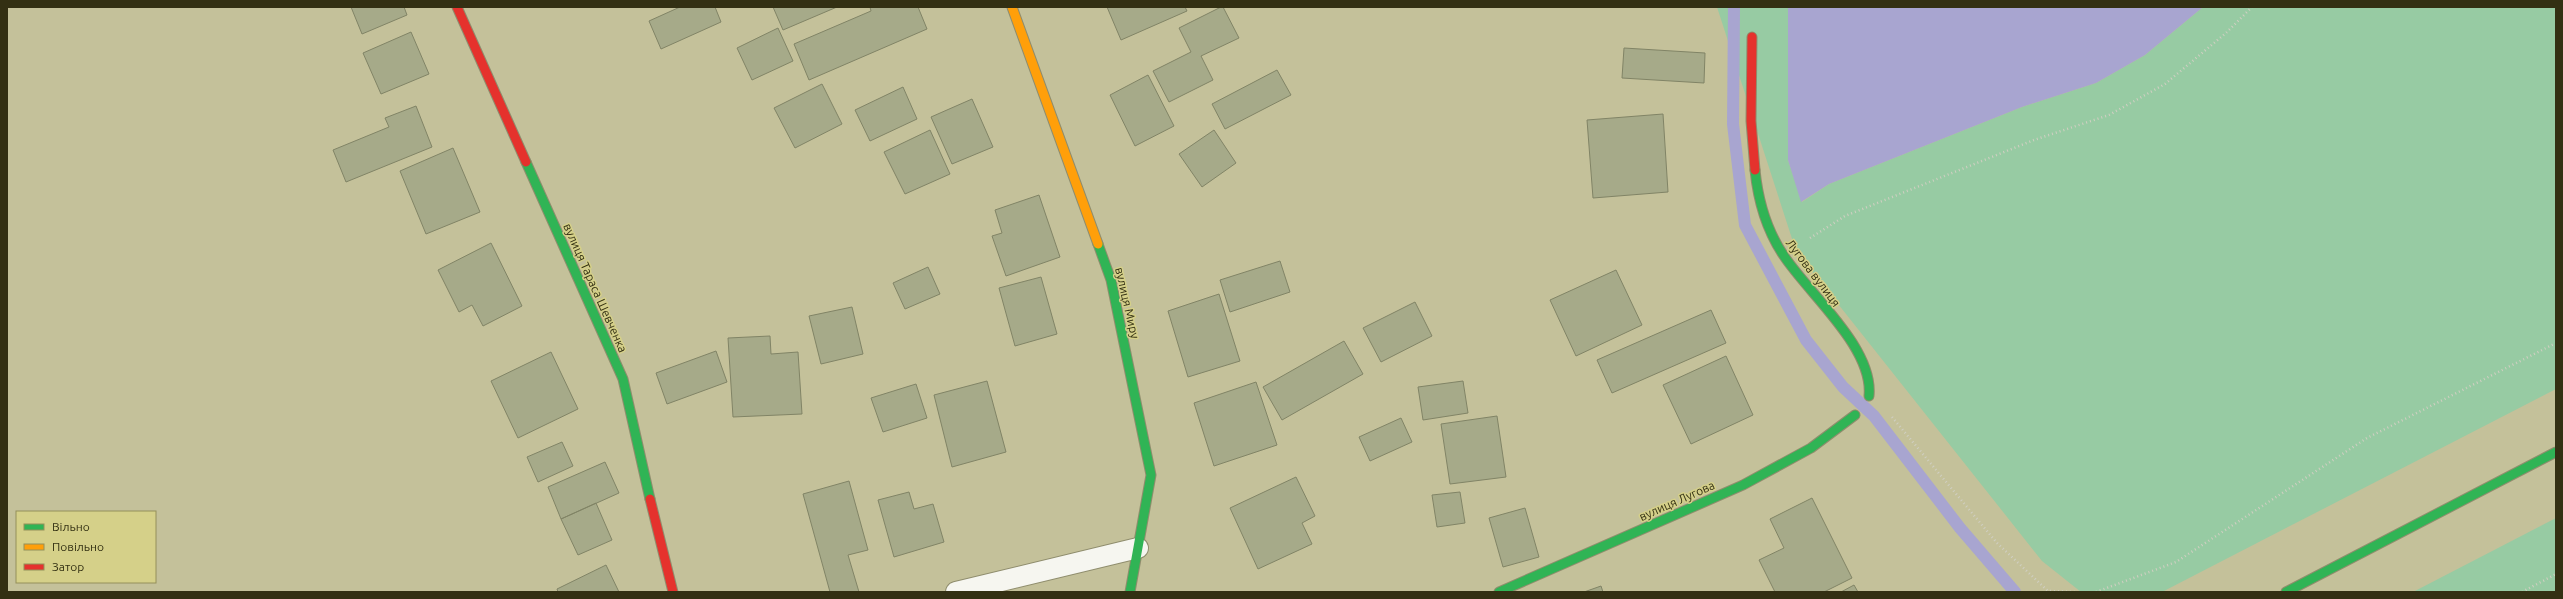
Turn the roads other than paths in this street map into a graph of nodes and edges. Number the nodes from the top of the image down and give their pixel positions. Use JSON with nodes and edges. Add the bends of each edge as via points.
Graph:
{"nodes":[{"id":1,"x":457,"y":7,"type":"edge"},
{"id":2,"x":1012,"y":7,"type":"edge"},
{"id":3,"x":1752,"y":37,"type":"dead end"},
{"id":4,"x":1871,"y":393,"type":"joint"},
{"id":5,"x":1855,"y":415,"type":"joint"},
{"id":6,"x":2556,"y":452,"type":"edge"},
{"id":7,"x":1138,"y":548,"type":"junction"},
{"id":8,"x":673,"y":592,"type":"edge"},
{"id":9,"x":956,"y":592,"type":"edge"},
{"id":10,"x":1130,"y":592,"type":"edge"},
{"id":11,"x":1499,"y":592,"type":"edge"},
{"id":12,"x":2286,"y":592,"type":"edge"}],
"edges":[{"from":1,"to":8,"type":"main road","name":"вулиця Тараса Шевченка","via":[[623,378],[638,430],[658,544]]},
{"from":2,"to":7,"type":"main road","name":"вулиця Миру","via":[[1111,280],[1150,475]]},
{"from":3,"to":4,"type":"main road","name":"Лугова вулиця","via":[[1753,166],[1761,206],[1771,235],[1783,256],[1857,351],[1868,374]]},
{"from":4,"to":5,"type":"lane"},
{"from":5,"to":11,"type":"main road","name":"вулиця Лугова","via":[[1812,448],[1743,485]]},
{"from":6,"to":12,"type":"main road"},
{"from":7,"to":9,"type":"lane"},
{"from":7,"to":10,"type":"main road","name":"вулиця Миру"}]}
